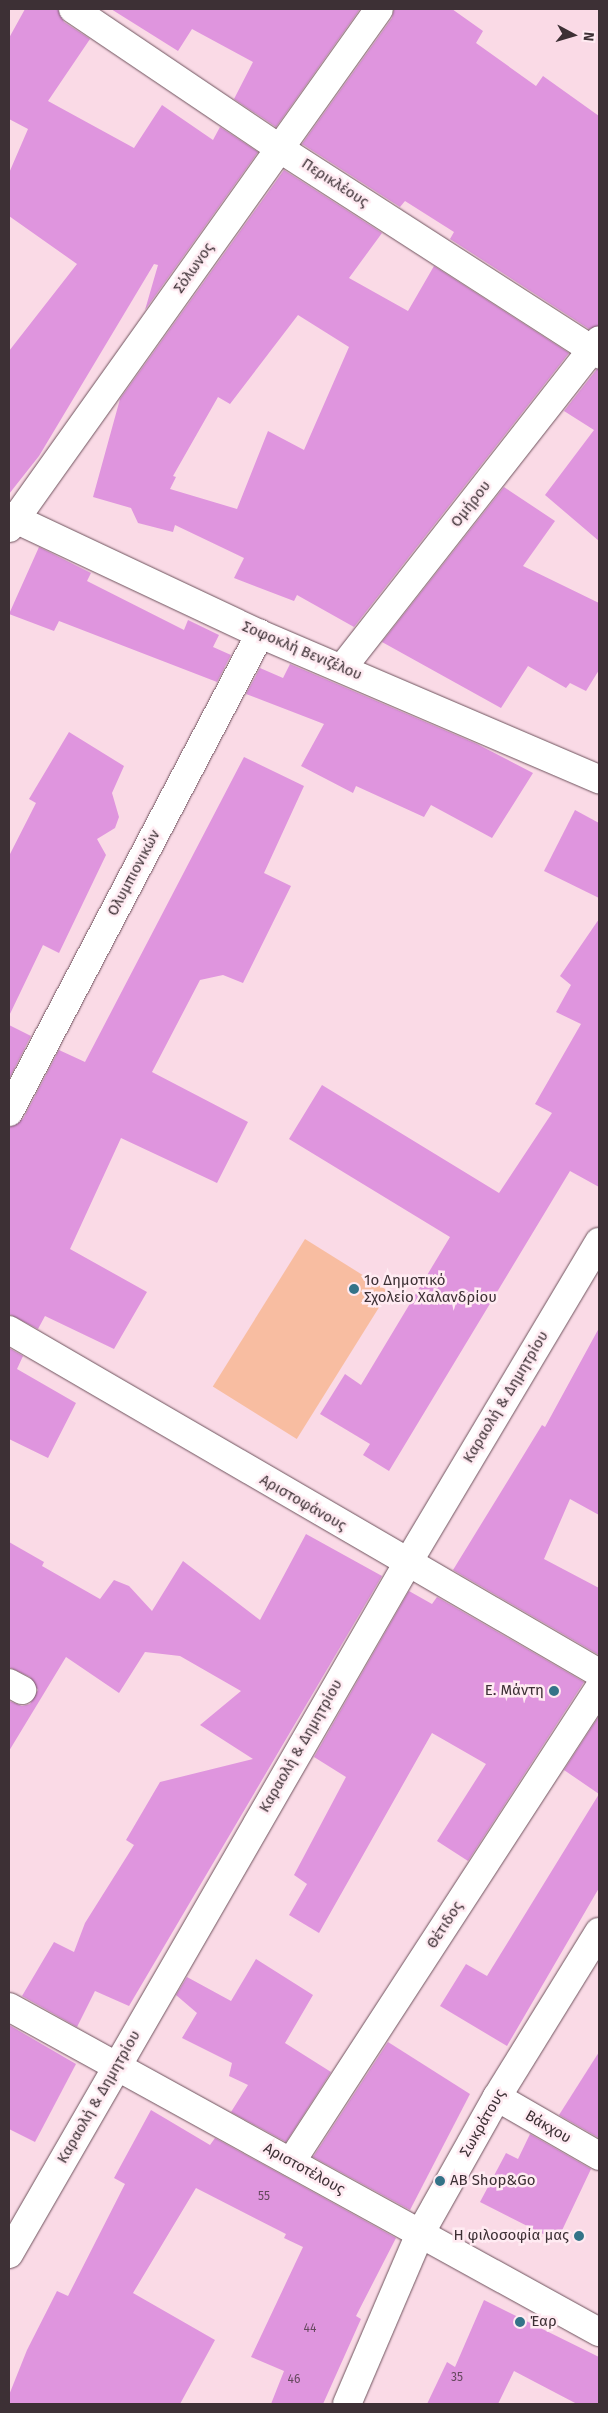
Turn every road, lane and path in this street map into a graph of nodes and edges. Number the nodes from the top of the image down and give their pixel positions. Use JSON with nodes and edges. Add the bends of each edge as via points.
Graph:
{"nodes":[{"id":1,"x":73,"y":9,"type":"edge"},
{"id":2,"x":379,"y":9,"type":"edge"},
{"id":3,"x":279,"y":148,"type":"junction"},
{"id":4,"x":597,"y":348,"type":"edge"},
{"id":5,"x":11,"y":521,"type":"edge"},
{"id":6,"x":260,"y":634,"type":"junction"},
{"id":7,"x":343,"y":668,"type":"junction"},
{"id":8,"x":599,"y":779,"type":"edge"},
{"id":9,"x":9,"y":1112,"type":"edge"},
{"id":10,"x":599,"y":1242,"type":"edge"},
{"id":11,"x":9,"y":1330,"type":"edge"},
{"id":12,"x":407,"y":1564,"type":"junction"},
{"id":13,"x":599,"y":1673,"type":"edge"},
{"id":14,"x":599,"y":1688,"type":"edge"},
{"id":15,"x":599,"y":1932,"type":"edge"},
{"id":16,"x":9,"y":2007,"type":"edge"},
{"id":17,"x":116,"y":2067,"type":"junction"},
{"id":18,"x":497,"y":2097,"type":"junction"},
{"id":19,"x":599,"y":2156,"type":"edge"},
{"id":20,"x":291,"y":2162,"type":"junction"},
{"id":21,"x":420,"y":2234,"type":"junction"},
{"id":22,"x":9,"y":2254,"type":"edge"},
{"id":23,"x":599,"y":2332,"type":"edge"},
{"id":24,"x":347,"y":2404,"type":"edge"}],
"edges":[{"from":1,"to":3,"type":"street","name":"Περικλέους"},
{"from":2,"to":3,"type":"street","name":"Σόλωνος"},
{"from":3,"to":4,"type":"street","name":"Περικλέους"},
{"from":3,"to":5,"type":"street","name":"Σόλωνος"},
{"from":4,"to":7,"type":"street","name":"Ομήρου"},
{"from":5,"to":6,"type":"street","name":"Σοφοκλή Βενιζέλου"},
{"from":6,"to":7,"type":"street","name":"Σοφοκλή Βενιζέλου"},
{"from":6,"to":9,"type":"street","name":"Ολυμπιονικών"},
{"from":7,"to":8,"type":"street","name":"Σοφοκλή Βενιζέλου"},
{"from":10,"to":12,"type":"street","name":"Καραολή & Δημητρίου"},
{"from":11,"to":12,"type":"street","name":"Αριστοφάνους"},
{"from":12,"to":13,"type":"street","name":"Αριστοφάνους"},
{"from":12,"to":17,"type":"street","name":"Καραολή & Δημητρίου"},
{"from":14,"to":20,"type":"street","name":"Θέτιδος"},
{"from":15,"to":18,"type":"street","name":"Σωκράτους"},
{"from":16,"to":17,"type":"street","name":"Αριστοτέλους"},
{"from":17,"to":20,"type":"street","name":"Αριστοτέλους"},
{"from":17,"to":22,"type":"street","name":"Καραολή & Δημητρίου"},
{"from":18,"to":19,"type":"street","name":"Βάκχου"},
{"from":18,"to":21,"type":"street","name":"Σωκράτους"},
{"from":20,"to":21,"type":"street","name":"Αριστοτέλους"},
{"from":21,"to":23,"type":"street","name":"Αριστοτέλους"},
{"from":21,"to":24,"type":"street","name":"Σωκράτους"}]}
